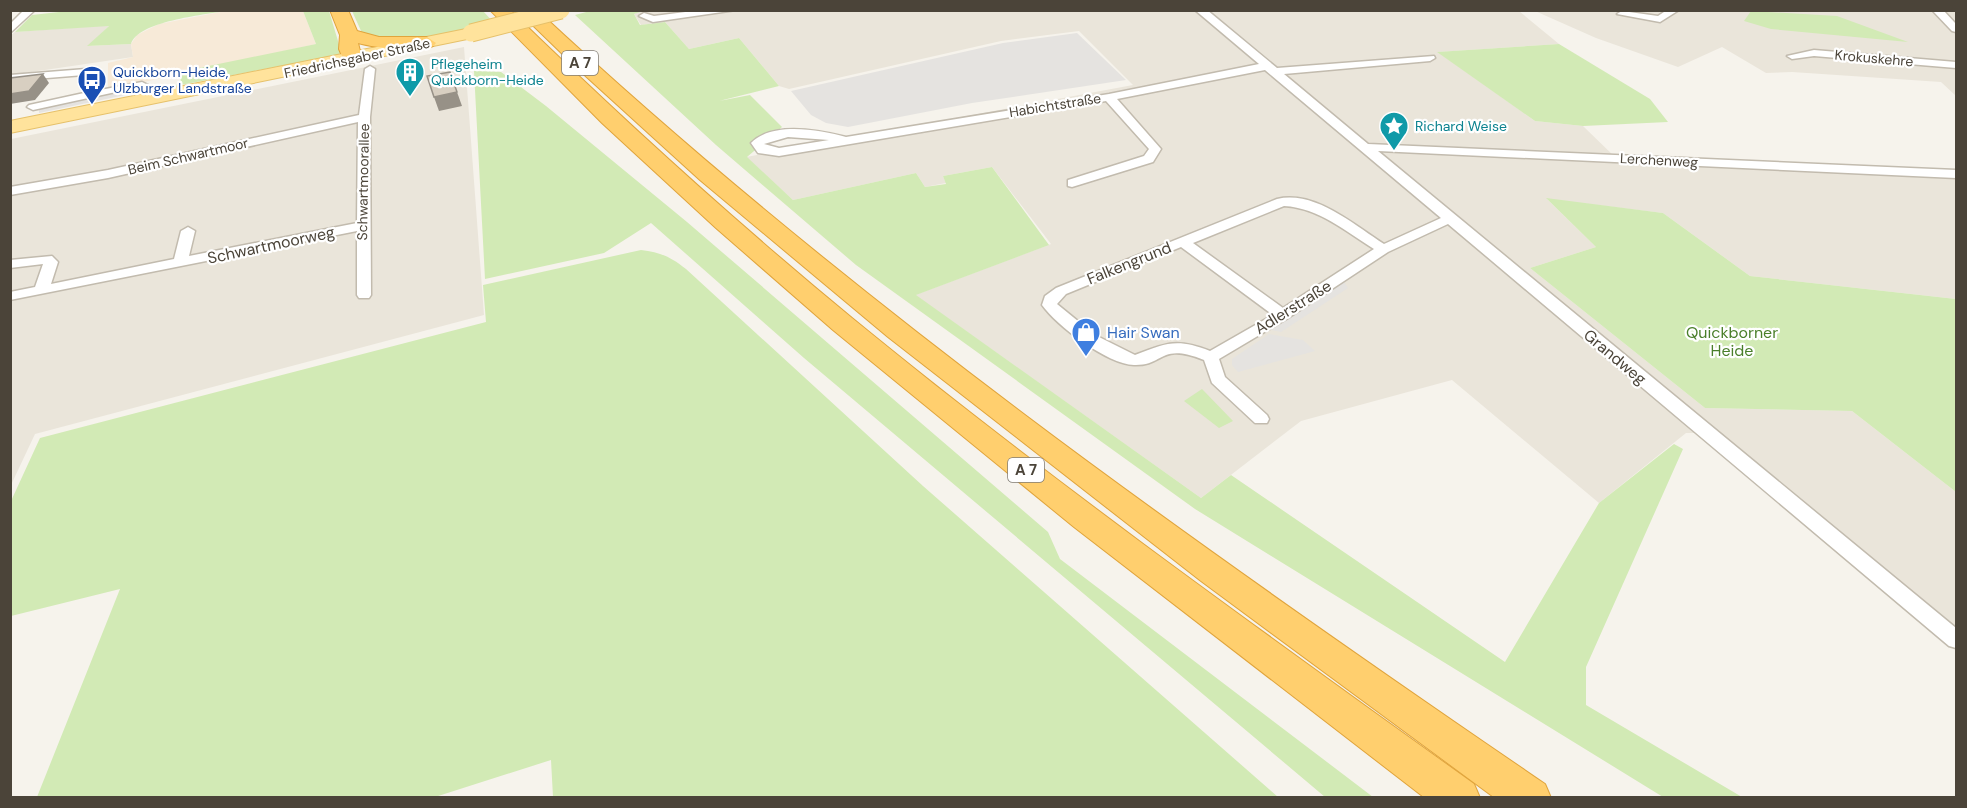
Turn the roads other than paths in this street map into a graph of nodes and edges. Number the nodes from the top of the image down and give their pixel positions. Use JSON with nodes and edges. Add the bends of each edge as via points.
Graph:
{"nodes":[{"id":1,"x":30,"y":10,"type":"edge"},
{"id":2,"x":499,"y":10,"type":"edge"},
{"id":3,"x":526,"y":10,"type":"edge"},
{"id":4,"x":561,"y":10,"type":"edge"},
{"id":5,"x":731,"y":10,"type":"edge"},
{"id":6,"x":1206,"y":10,"type":"edge"},
{"id":7,"x":1674,"y":10,"type":"edge"},
{"id":8,"x":1937,"y":10,"type":"edge"},
{"id":9,"x":339,"y":11,"type":"edge"},
{"id":10,"x":1201,"y":11,"type":"edge"},
{"id":11,"x":1622,"y":14,"type":"dead end"},
{"id":12,"x":645,"y":16,"type":"dead end"},
{"id":13,"x":10,"y":30,"type":"edge"},
{"id":14,"x":1956,"y":30,"type":"edge"},
{"id":15,"x":427,"y":43,"type":"joint"},
{"id":16,"x":360,"y":52,"type":"junction"},
{"id":17,"x":1792,"y":56,"type":"dead end"},
{"id":18,"x":1430,"y":58,"type":"dead end"},
{"id":19,"x":1956,"y":65,"type":"edge"},
{"id":20,"x":1270,"y":69,"type":"junction"},
{"id":21,"x":10,"y":78,"type":"edge"},
{"id":22,"x":142,"y":85,"type":"dead end"},
{"id":23,"x":90,"y":96,"type":"junction"},
{"id":24,"x":1109,"y":97,"type":"junction"},
{"id":25,"x":33,"y":107,"type":"dead end"},
{"id":26,"x":364,"y":117,"type":"junction"},
{"id":27,"x":10,"y":127,"type":"edge"},
{"id":28,"x":842,"y":140,"type":"junction"},
{"id":29,"x":1361,"y":147,"type":"junction"},
{"id":30,"x":1956,"y":174,"type":"edge"},
{"id":31,"x":1072,"y":183,"type":"dead end"},
{"id":32,"x":10,"y":191,"type":"edge"},
{"id":33,"x":1449,"y":219,"type":"junction"},
{"id":34,"x":362,"y":226,"type":"junction"},
{"id":35,"x":188,"y":231,"type":"dead end"},
{"id":36,"x":1182,"y":241,"type":"junction"},
{"id":37,"x":1383,"y":249,"type":"junction"},
{"id":38,"x":10,"y":264,"type":"edge"},
{"id":39,"x":180,"y":264,"type":"junction"},
{"id":40,"x":41,"y":291,"type":"junction"},
{"id":41,"x":364,"y":295,"type":"dead end"},
{"id":42,"x":10,"y":296,"type":"edge"},
{"id":43,"x":1282,"y":315,"type":"junction"},
{"id":44,"x":1211,"y":357,"type":"junction"},
{"id":45,"x":1261,"y":419,"type":"dead end"},
{"id":46,"x":1956,"y":640,"type":"edge"},
{"id":47,"x":1459,"y":798,"type":"edge"},
{"id":48,"x":1530,"y":798,"type":"edge"}],
"edges":[{"from":1,"to":13,"type":"street"},
{"from":2,"to":47,"type":"highway","number":"A 7","via":[[611,122],[805,292],[1039,481]]},
{"from":3,"to":48,"type":"highway","number":"A 7","via":[[670,144],[943,367],[1094,483]]},
{"from":4,"to":15,"type":"main road","name":"Friedrichsgaber Straße","bridge":true},
{"from":5,"to":12,"type":"street","via":[[653,19]]},
{"from":6,"to":10,"type":"street"},
{"from":7,"to":11,"type":"street","via":[[1660,19]]},
{"from":8,"to":14,"type":"street"},
{"from":9,"to":16,"type":"highway"},
{"from":10,"to":20,"type":"street","name":"Grandweg"},
{"from":15,"to":16,"type":"highway"},
{"from":16,"to":26,"type":"street","name":"Schwartmoorallee"},
{"from":16,"to":27,"type":"main road","name":"Friedrichsgaber Straße"},
{"from":17,"to":19,"type":"street","name":"Krokuskehre","via":[[1814,53]]},
{"from":18,"to":20,"type":"street"},
{"from":20,"to":24,"type":"street","name":"Habichtstraße"},
{"from":20,"to":29,"type":"street","name":"Grandweg"},
{"from":21,"to":23,"type":"street","via":[[86,72],[90,74]]},
{"from":22,"to":23,"type":"street"},
{"from":23,"to":25,"type":"street"},
{"from":24,"to":28,"type":"street","name":"Habichtstraße"},
{"from":24,"to":31,"type":"street","via":[[1155,148],[1149,159]]},
{"from":26,"to":32,"type":"street","name":"Beim Schwartmoor","via":[[108,174]]},
{"from":26,"to":34,"type":"street","name":"Schwartmoorallee"},
{"from":28,"to":28,"type":"street","name":"Habichtstraße","via":[[779,152],[762,150],[756,143],[765,138],[808,133]]},
{"from":29,"to":30,"type":"street","name":"Lerchenweg"},
{"from":29,"to":33,"type":"street","name":"Grandweg"},
{"from":33,"to":37,"type":"street","name":"Adlerstraße"},
{"from":33,"to":46,"type":"street","name":"Grandweg"},
{"from":34,"to":39,"type":"street","name":"Schwartmoorweg"},
{"from":34,"to":41,"type":"street","name":"Schwartmoorallee"},
{"from":35,"to":39,"type":"street","name":"Schwartmoorweg"},
{"from":36,"to":37,"type":"street","name":"Falkengrund","via":[[1282,202],[1298,201]]},
{"from":36,"to":43,"type":"street"},
{"from":36,"to":44,"type":"street","name":"Falkengrund","via":[[1061,291],[1050,298],[1049,305],[1057,316],[1119,355],[1135,360],[1170,346],[1185,346]]},
{"from":37,"to":43,"type":"street","name":"Adlerstraße"},
{"from":38,"to":40,"type":"street","via":[[47,259],[51,262]]},
{"from":39,"to":40,"type":"street","name":"Schwartmoorweg"},
{"from":40,"to":42,"type":"street","name":"Schwartmoorweg"},
{"from":43,"to":44,"type":"street","name":"Adlerstraße"},
{"from":44,"to":45,"type":"street","via":[[1218,379]]}]}
